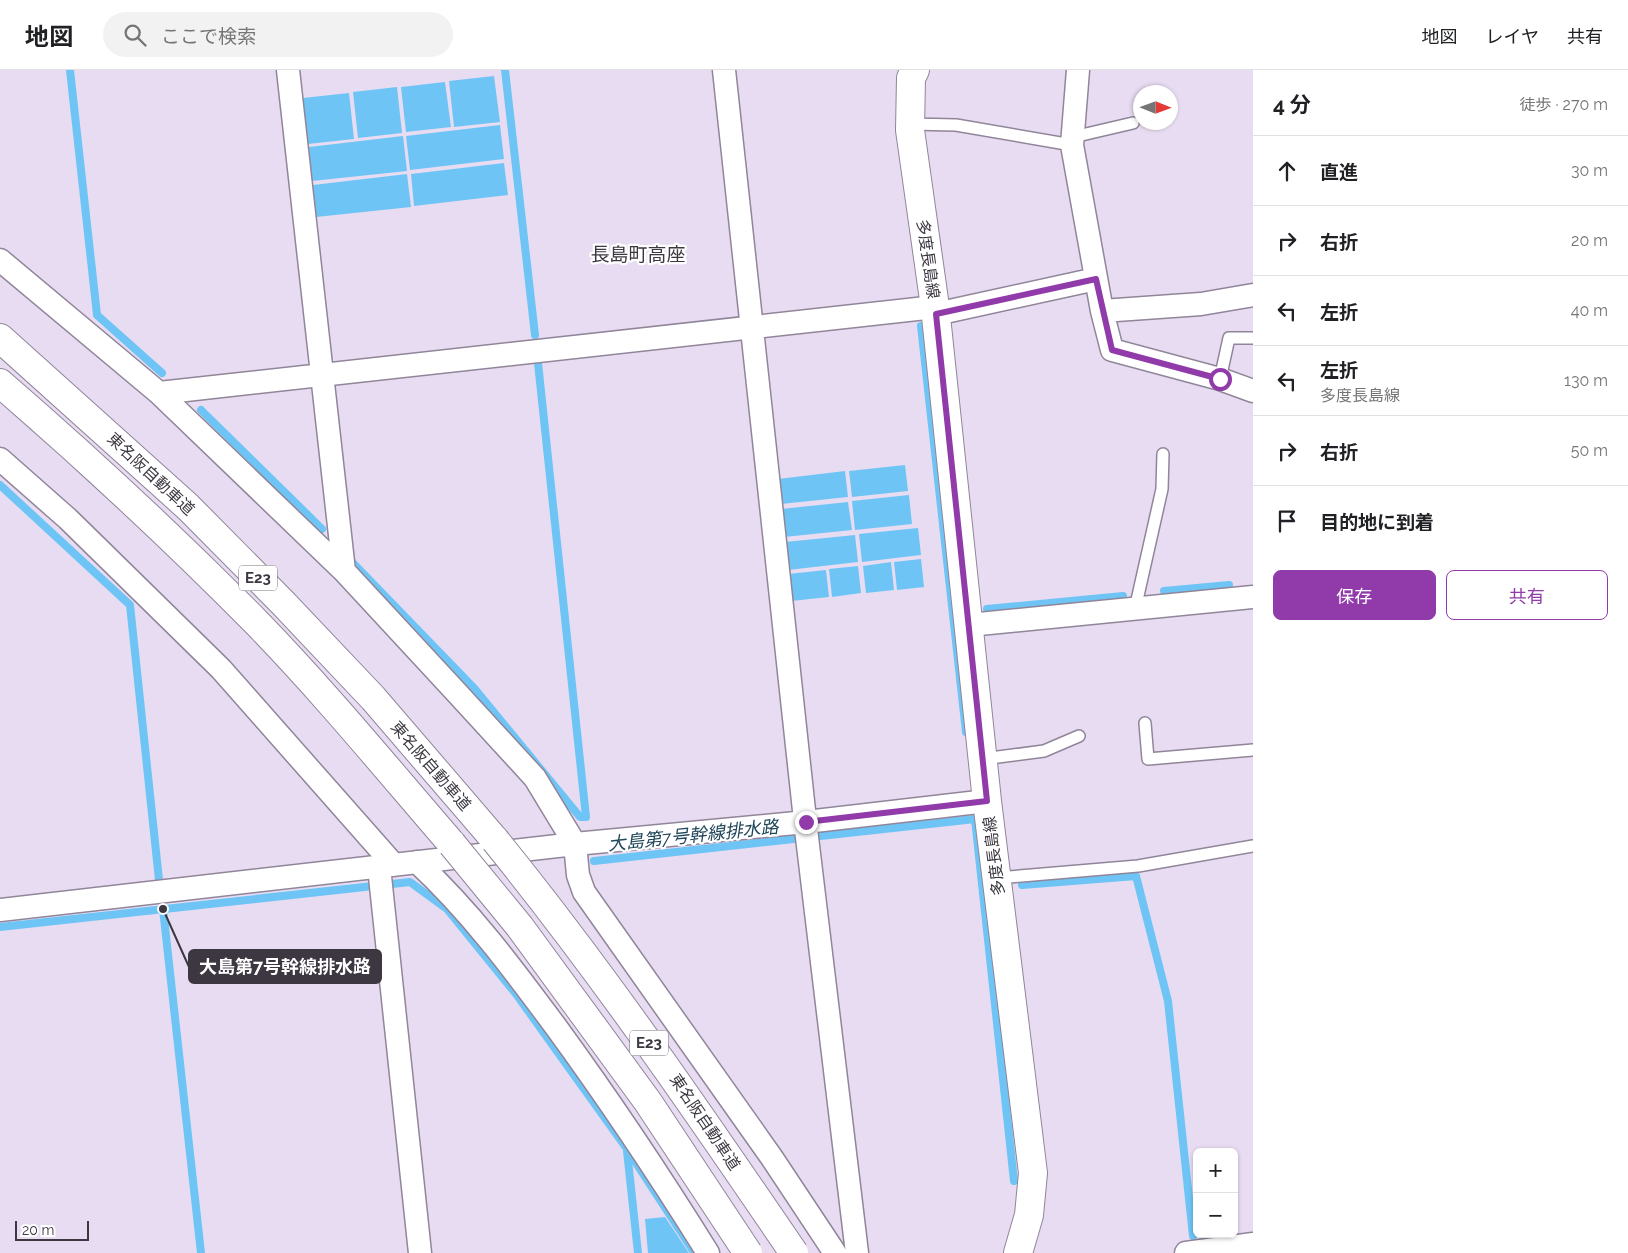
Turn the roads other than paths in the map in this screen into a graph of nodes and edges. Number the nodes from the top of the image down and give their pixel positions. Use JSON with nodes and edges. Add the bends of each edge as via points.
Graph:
{"nodes":[{"id":1,"x":288,"y":70,"type":"edge"},
{"id":2,"x":724,"y":70,"type":"edge"},
{"id":3,"x":915,"y":70,"type":"edge"},
{"id":4,"x":1078,"y":70,"type":"edge"},
{"id":5,"x":1133,"y":123,"type":"dead end"},
{"id":6,"x":910,"y":124,"type":"junction"},
{"id":7,"x":1072,"y":141,"type":"junction"},
{"id":8,"x":0,"y":260,"type":"edge"},
{"id":9,"x":1096,"y":279,"type":"junction"},
{"id":10,"x":1253,"y":295,"type":"edge"},
{"id":11,"x":935,"y":311,"type":"junction"},
{"id":12,"x":1102,"y":311,"type":"junction"},
{"id":13,"x":751,"y":327,"type":"junction"},
{"id":14,"x":0,"y":338,"type":"edge"},
{"id":15,"x":1253,"y":338,"type":"edge"},
{"id":16,"x":322,"y":375,"type":"junction"},
{"id":17,"x":1220,"y":379,"type":"junction"},
{"id":18,"x":0,"y":384,"type":"edge"},
{"id":19,"x":1253,"y":391,"type":"edge"},
{"id":20,"x":159,"y":393,"type":"junction"},
{"id":21,"x":1163,"y":454,"type":"dead end"},
{"id":22,"x":0,"y":459,"type":"edge"},
{"id":23,"x":344,"y":571,"type":"junction"},
{"id":24,"x":1253,"y":598,"type":"edge"},
{"id":25,"x":1135,"y":609,"type":"junction"},
{"id":26,"x":969,"y":626,"type":"junction"},
{"id":27,"x":1145,"y":723,"type":"dead end"},
{"id":28,"x":1080,"y":736,"type":"dead end"},
{"id":29,"x":1253,"y":750,"type":"edge"},
{"id":30,"x":983,"y":759,"type":"junction"},
{"id":31,"x":987,"y":801,"type":"junction"},
{"id":32,"x":807,"y":832,"type":"junction"},
{"id":33,"x":574,"y":844,"type":"junction"},
{"id":34,"x":1253,"y":846,"type":"edge"},
{"id":35,"x":417,"y":862,"type":"junction"},
{"id":36,"x":383,"y":876,"type":"junction"},
{"id":37,"x":996,"y":878,"type":"junction"},
{"id":38,"x":0,"y":910,"type":"edge"},
{"id":39,"x":1253,"y":1244,"type":"edge"},
{"id":40,"x":420,"y":1253,"type":"edge"},
{"id":41,"x":708,"y":1253,"type":"edge"},
{"id":42,"x":748,"y":1253,"type":"edge"},
{"id":43,"x":794,"y":1253,"type":"edge"},
{"id":44,"x":835,"y":1253,"type":"edge"},
{"id":45,"x":857,"y":1253,"type":"edge"},
{"id":46,"x":1018,"y":1253,"type":"edge"},
{"id":47,"x":1186,"y":1253,"type":"edge"}],
"edges":[{"from":1,"to":16,"type":"street"},
{"from":2,"to":13,"type":"street"},
{"from":3,"to":6,"type":"main road","name":"多度長島線","via":[[911,78]]},
{"from":4,"to":7,"type":"street"},
{"from":5,"to":7,"type":"lane"},
{"from":6,"to":7,"type":"lane","via":[[956,125]]},
{"from":6,"to":11,"type":"main road","name":"多度長島線"},
{"from":7,"to":9,"type":"street"},
{"from":8,"to":20,"type":"street"},
{"from":9,"to":11,"type":"street"},
{"from":9,"to":12,"type":"street"},
{"from":10,"to":12,"type":"street","via":[[1201,304]]},
{"from":11,"to":13,"type":"street"},
{"from":11,"to":26,"type":"main road","name":"多度長島線"},
{"from":12,"to":17,"type":"street","via":[[1112,350]]},
{"from":13,"to":16,"type":"street"},
{"from":13,"to":32,"type":"street"},
{"from":14,"to":43,"type":"main road","name":"東名阪自動車道","number":"E23","bridge":true,"via":[[180,501],[284,603],[373,698],[547,904],[677,1081]]},
{"from":15,"to":17,"type":"lane","via":[[1228,338]]},
{"from":16,"to":20,"type":"street"},
{"from":16,"to":23,"type":"street"},
{"from":17,"to":19,"type":"street"},
{"from":18,"to":42,"type":"main road","name":"東名阪自動車道","number":"E23","bridge":true,"via":[[84,457],[258,625],[452,844],[520,927],[648,1102]]},
{"from":20,"to":23,"type":"street"},
{"from":21,"to":25,"type":"lane","via":[[1162,488]]},
{"from":22,"to":36,"type":"street","via":[[68,519],[221,669]]},
{"from":23,"to":33,"type":"street","via":[[535,778]]},
{"from":24,"to":25,"type":"street"},
{"from":25,"to":26,"type":"street"},
{"from":26,"to":30,"type":"main road","name":"多度長島線"},
{"from":27,"to":29,"type":"lane","via":[[1148,759]]},
{"from":28,"to":30,"type":"lane","via":[[1044,751]]},
{"from":30,"to":31,"type":"main road","name":"多度長島線"},
{"from":31,"to":32,"type":"street"},
{"from":31,"to":37,"type":"main road","name":"多度長島線"},
{"from":32,"to":33,"type":"street"},
{"from":32,"to":45,"type":"street"},
{"from":33,"to":35,"type":"street"},
{"from":33,"to":44,"type":"street","via":[[584,892],[772,1158]]},
{"from":34,"to":37,"type":"lane","via":[[1138,866]]},
{"from":35,"to":36,"type":"street"},
{"from":35,"to":41,"type":"street","via":[[450,893],[528,989],[657,1171]]},
{"from":36,"to":38,"type":"street"},
{"from":36,"to":40,"type":"street"},
{"from":37,"to":46,"type":"main road","name":"多度長島線","via":[[1033,1173],[1029,1215]]},
{"from":39,"to":47,"type":"street"}]}
